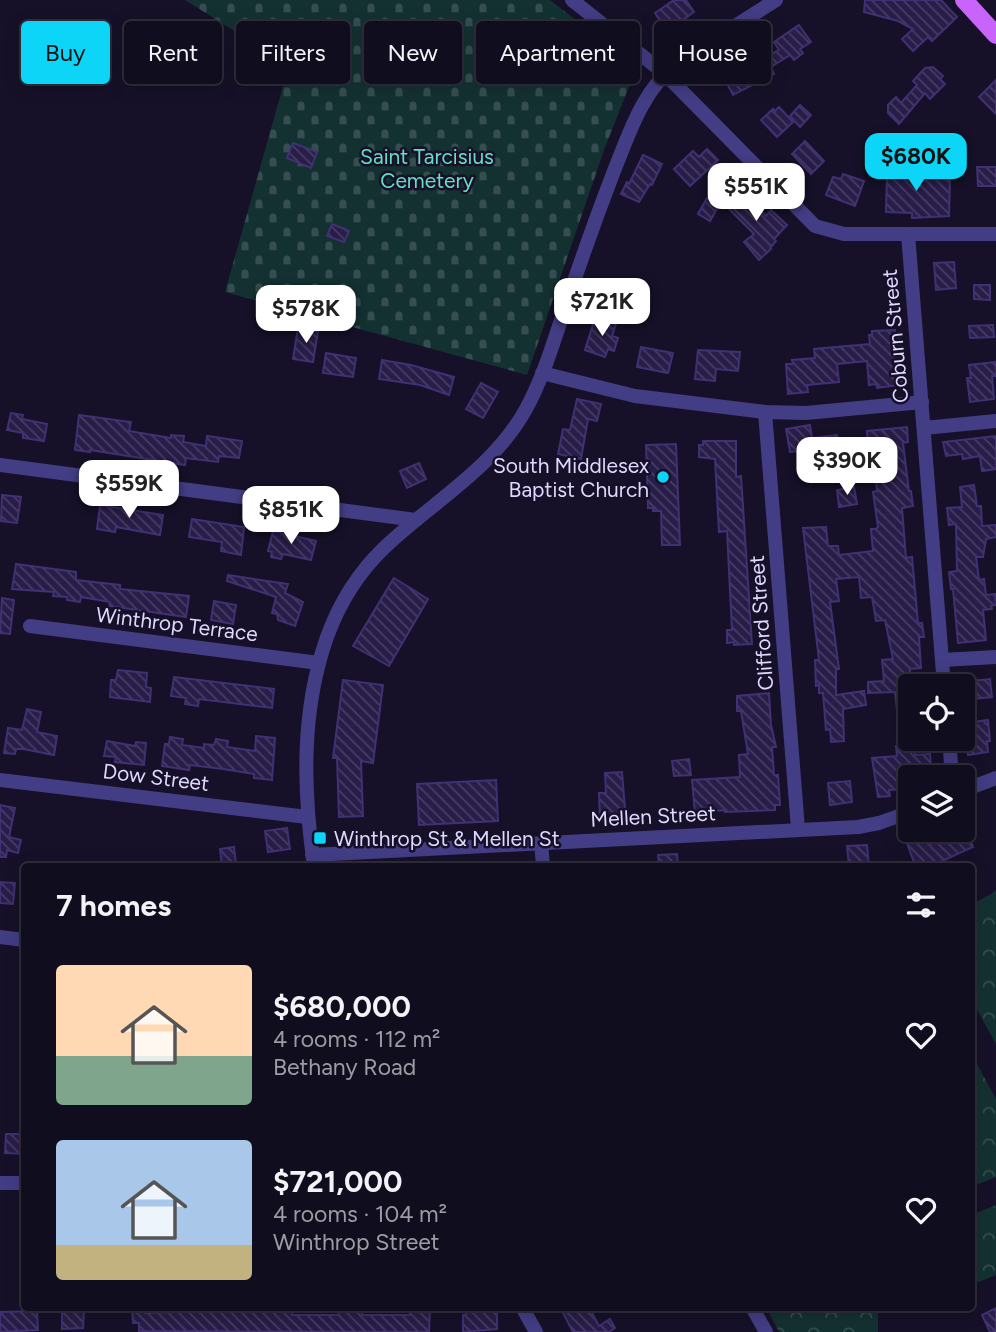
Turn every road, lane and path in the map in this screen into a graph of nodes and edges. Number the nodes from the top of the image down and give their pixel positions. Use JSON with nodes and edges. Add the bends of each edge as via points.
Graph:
{"nodes":[{"id":1,"x":572,"y":0,"type":"edge"},
{"id":2,"x":776,"y":0,"type":"edge"},
{"id":3,"x":964,"y":0,"type":"edge"},
{"id":4,"x":744,"y":21,"type":"edge"},
{"id":5,"x":996,"y":36,"type":"edge"},
{"id":6,"x":654,"y":66,"type":"edge"},
{"id":7,"x":657,"y":84,"type":"edge"},
{"id":8,"x":674,"y":84,"type":"edge"},
{"id":9,"x":908,"y":234,"type":"junction"},
{"id":10,"x":996,"y":234,"type":"edge"},
{"id":11,"x":542,"y":373,"type":"junction"},
{"id":12,"x":922,"y":402,"type":"junction"},
{"id":13,"x":765,"y":412,"type":"junction"},
{"id":14,"x":996,"y":421,"type":"edge"},
{"id":15,"x":924,"y":428,"type":"junction"},
{"id":16,"x":0,"y":465,"type":"edge"},
{"id":17,"x":416,"y":520,"type":"junction"},
{"id":18,"x":30,"y":626,"type":"dead end"},
{"id":19,"x":996,"y":657,"type":"edge"},
{"id":20,"x":942,"y":660,"type":"junction"},
{"id":21,"x":319,"y":663,"type":"junction"},
{"id":22,"x":943,"y":674,"type":"edge"},
{"id":23,"x":996,"y":778,"type":"edge"},
{"id":24,"x":0,"y":780,"type":"edge"},
{"id":25,"x":975,"y":786,"type":"edge"},
{"id":26,"x":898,"y":816,"type":"edge"},
{"id":27,"x":307,"y":817,"type":"junction"},
{"id":28,"x":798,"y":830,"type":"junction"},
{"id":29,"x":541,"y":843,"type":"junction"},
{"id":30,"x":313,"y":861,"type":"edge"},
{"id":31,"x":543,"y":863,"type":"edge"},
{"id":32,"x":0,"y":937,"type":"edge"},
{"id":33,"x":21,"y":940,"type":"edge"},
{"id":34,"x":0,"y":1183,"type":"edge"},
{"id":35,"x":21,"y":1183,"type":"edge"},
{"id":36,"x":524,"y":1311,"type":"edge"},
{"id":37,"x":754,"y":1311,"type":"edge"},
{"id":38,"x":536,"y":1332,"type":"edge"},
{"id":39,"x":766,"y":1332,"type":"edge"}],
"edges":[{"from":1,"to":6,"type":"street"},
{"from":2,"to":4,"type":"street"},
{"from":3,"to":5,"type":"main road"},
{"from":7,"to":11,"type":"street","via":[[623,148]]},
{"from":8,"to":9,"type":"street","via":[[815,226],[844,234]]},
{"from":9,"to":10,"type":"street"},
{"from":9,"to":12,"type":"street","name":"Coburn Street"},
{"from":11,"to":13,"type":"street","via":[[635,396]]},
{"from":11,"to":17,"type":"street","via":[[506,440],[478,470]]},
{"from":12,"to":13,"type":"street"},
{"from":12,"to":15,"type":"street","name":"Coburn Street"},
{"from":13,"to":28,"type":"street","name":"Clifford Street"},
{"from":14,"to":15,"type":"street"},
{"from":15,"to":20,"type":"street","name":"Coburn Street"},
{"from":16,"to":17,"type":"street"},
{"from":17,"to":21,"type":"street","via":[[381,550],[352,588],[337,613]]},
{"from":18,"to":21,"type":"street","name":"Winthrop Terrace"},
{"from":19,"to":20,"type":"street"},
{"from":20,"to":22,"type":"street","name":"Coburn Street"},
{"from":21,"to":27,"type":"street","via":[[306,741]]},
{"from":23,"to":25,"type":"street"},
{"from":24,"to":27,"type":"street","name":"Dow Street"},
{"from":26,"to":28,"type":"street","name":"Mellen Street","via":[[858,827]]},
{"from":27,"to":30,"type":"street"},
{"from":28,"to":29,"type":"street","name":"Mellen Street"},
{"from":29,"to":30,"type":"street","name":"Mellen Street"},
{"from":29,"to":31,"type":"street"},
{"from":32,"to":33,"type":"street"},
{"from":34,"to":35,"type":"street"},
{"from":36,"to":38,"type":"street"},
{"from":37,"to":39,"type":"street"}]}
